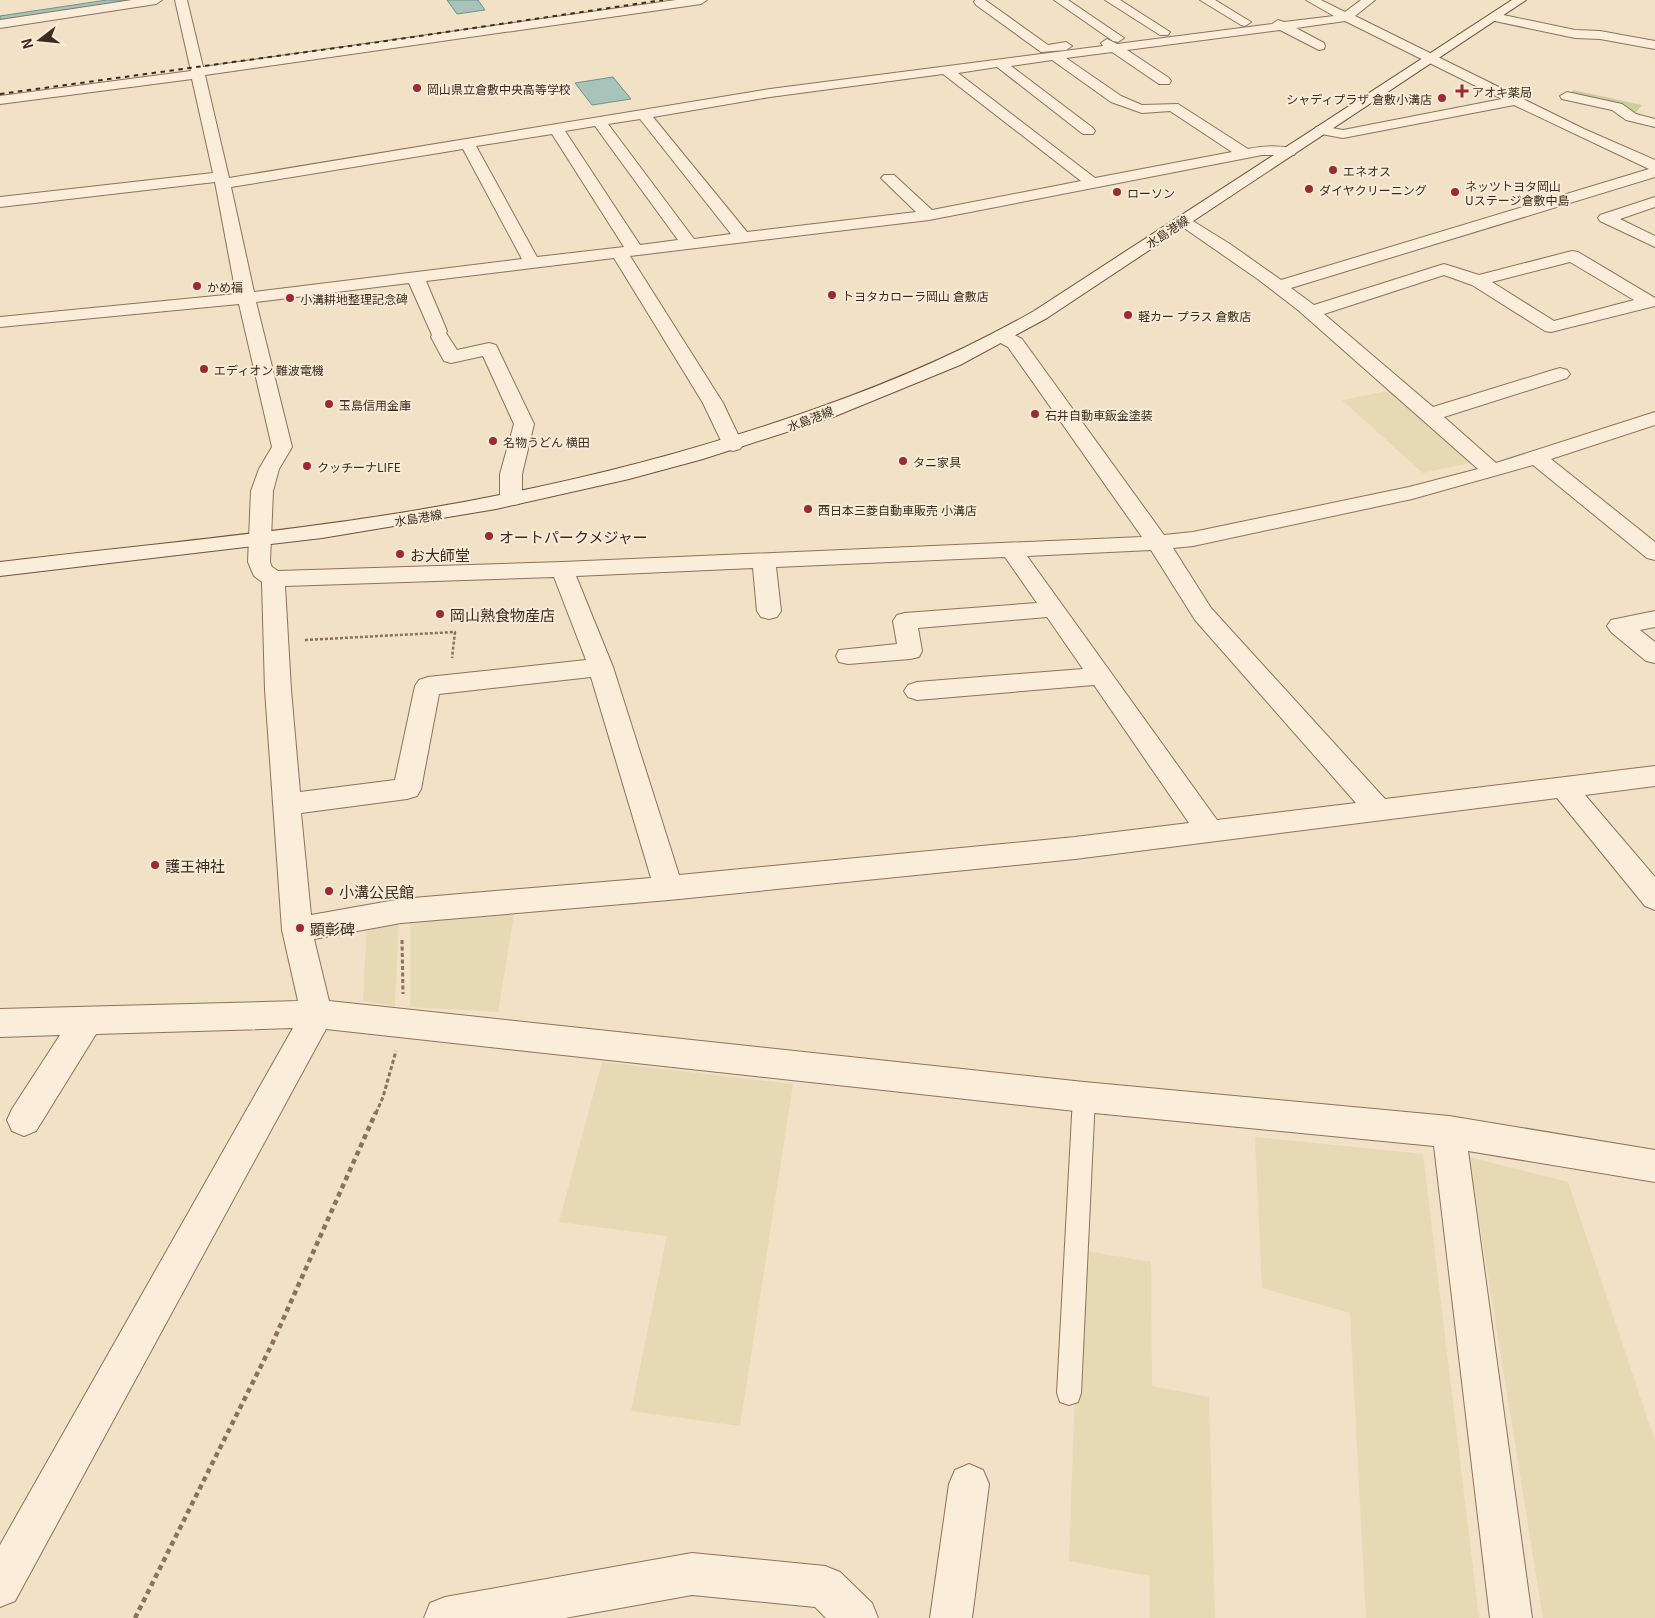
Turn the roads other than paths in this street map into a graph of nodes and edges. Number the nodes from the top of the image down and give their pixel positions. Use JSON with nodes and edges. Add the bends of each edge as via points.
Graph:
{"nodes":[{"id":1,"x":156,"y":0,"type":"edge"},
{"id":2,"x":181,"y":0,"type":"edge"},
{"id":3,"x":701,"y":0,"type":"edge"},
{"id":4,"x":1060,"y":0,"type":"edge"},
{"id":5,"x":1111,"y":0,"type":"edge"},
{"id":6,"x":1206,"y":0,"type":"edge"},
{"id":7,"x":1312,"y":0,"type":"edge"},
{"id":8,"x":1346,"y":0,"type":"edge"},
{"id":9,"x":1368,"y":0,"type":"edge"},
{"id":10,"x":1520,"y":0,"type":"edge"},
{"id":11,"x":980,"y":2,"type":"dead end"},
{"id":12,"x":1332,"y":10,"type":"junction"},
{"id":13,"x":1346,"y":17,"type":"junction"},
{"id":14,"x":1494,"y":17,"type":"junction"},
{"id":15,"x":1245,"y":22,"type":"junction"},
{"id":16,"x":1277,"y":23,"type":"junction"},
{"id":17,"x":0,"y":24,"type":"edge"},
{"id":18,"x":1164,"y":32,"type":"junction"},
{"id":19,"x":1112,"y":44,"type":"junction"},
{"id":20,"x":1655,"y":45,"type":"edge"},
{"id":21,"x":1319,"y":46,"type":"dead end"},
{"id":22,"x":1054,"y":56,"type":"junction"},
{"id":23,"x":1430,"y":59,"type":"junction"},
{"id":24,"x":999,"y":63,"type":"junction"},
{"id":25,"x":197,"y":70,"type":"junction"},
{"id":26,"x":946,"y":70,"type":"junction"},
{"id":27,"x":1164,"y":81,"type":"dead end"},
{"id":28,"x":0,"y":90,"type":"edge"},
{"id":29,"x":1568,"y":96,"type":"dead end"},
{"id":30,"x":0,"y":100,"type":"edge"},
{"id":31,"x":1516,"y":101,"type":"junction"},
{"id":32,"x":644,"y":114,"type":"junction"},
{"id":33,"x":1631,"y":117,"type":"junction"},
{"id":34,"x":598,"y":121,"type":"junction"},
{"id":35,"x":1613,"y":122,"type":"dead end"},
{"id":36,"x":1655,"y":123,"type":"edge"},
{"id":37,"x":1596,"y":127,"type":"dead end"},
{"id":38,"x":556,"y":128,"type":"junction"},
{"id":39,"x":1322,"y":130,"type":"junction"},
{"id":40,"x":1088,"y":131,"type":"dead end"},
{"id":41,"x":1579,"y":132,"type":"junction"},
{"id":42,"x":467,"y":143,"type":"junction"},
{"id":43,"x":1288,"y":152,"type":"junction"},
{"id":44,"x":1245,"y":154,"type":"junction"},
{"id":45,"x":1655,"y":166,"type":"edge"},
{"id":46,"x":1655,"y":172,"type":"edge"},
{"id":47,"x":889,"y":178,"type":"dead end"},
{"id":48,"x":1088,"y":179,"type":"dead end"},
{"id":49,"x":222,"y":180,"type":"junction"},
{"id":50,"x":0,"y":202,"type":"edge"},
{"id":51,"x":1655,"y":202,"type":"edge"},
{"id":52,"x":929,"y":215,"type":"junction"},
{"id":53,"x":1182,"y":221,"type":"junction"},
{"id":54,"x":743,"y":238,"type":"junction"},
{"id":55,"x":1655,"y":242,"type":"edge"},
{"id":56,"x":689,"y":244,"type":"junction"},
{"id":57,"x":627,"y":252,"type":"junction"},
{"id":58,"x":532,"y":263,"type":"junction"},
{"id":59,"x":415,"y":277,"type":"junction"},
{"id":60,"x":1478,"y":281,"type":"junction"},
{"id":61,"x":1278,"y":286,"type":"junction"},
{"id":62,"x":246,"y":298,"type":"junction"},
{"id":63,"x":1312,"y":312,"type":"junction"},
{"id":64,"x":0,"y":322,"type":"edge"},
{"id":65,"x":1002,"y":336,"type":"junction"},
{"id":66,"x":1560,"y":374,"type":"dead end"},
{"id":67,"x":1429,"y":416,"type":"junction"},
{"id":68,"x":1655,"y":418,"type":"edge"},
{"id":69,"x":733,"y":445,"type":"junction"},
{"id":70,"x":1535,"y":456,"type":"junction"},
{"id":71,"x":1493,"y":471,"type":"junction"},
{"id":72,"x":511,"y":499,"type":"junction"},
{"id":73,"x":260,"y":539,"type":"junction"},
{"id":74,"x":1158,"y":542,"type":"junction"},
{"id":75,"x":1011,"y":549,"type":"junction"},
{"id":76,"x":1653,"y":549,"type":"edge"},
{"id":77,"x":764,"y":560,"type":"junction"},
{"id":78,"x":0,"y":569,"type":"edge"},
{"id":79,"x":562,"y":569,"type":"junction"},
{"id":80,"x":273,"y":578,"type":"junction"},
{"id":81,"x":1054,"y":609,"type":"junction"},
{"id":82,"x":769,"y":611,"type":"dead end"},
{"id":83,"x":1655,"y":619,"type":"edge"},
{"id":84,"x":848,"y":656,"type":"dead end"},
{"id":85,"x":1655,"y":656,"type":"edge"},
{"id":86,"x":601,"y":666,"type":"junction"},
{"id":87,"x":1101,"y":676,"type":"junction"},
{"id":88,"x":917,"y":691,"type":"dead end"},
{"id":89,"x":1655,"y":776,"type":"edge"},
{"id":90,"x":1563,"y":787,"type":"junction"},
{"id":91,"x":287,"y":804,"type":"junction"},
{"id":92,"x":1378,"y":809,"type":"junction"},
{"id":93,"x":1210,"y":830,"type":"junction"},
{"id":94,"x":669,"y":888,"type":"junction"},
{"id":95,"x":1655,"y":898,"type":"edge"},
{"id":96,"x":297,"y":930,"type":"junction"},
{"id":97,"x":318,"y":1014,"type":"junction"},
{"id":98,"x":86,"y":1021,"type":"junction"},
{"id":99,"x":0,"y":1023,"type":"edge"},
{"id":100,"x":1084,"y":1097,"type":"junction"},
{"id":101,"x":24,"y":1120,"type":"dead end"},
{"id":102,"x":1449,"y":1132,"type":"junction"},
{"id":103,"x":1655,"y":1166,"type":"edge"},
{"id":104,"x":1069,"y":1393,"type":"dead end"},
{"id":105,"x":969,"y":1484,"type":"dead end"},
{"id":106,"x":0,"y":1586,"type":"edge"},
{"id":107,"x":445,"y":1618,"type":"edge"},
{"id":108,"x":857,"y":1618,"type":"edge"},
{"id":109,"x":951,"y":1618,"type":"edge"},
{"id":110,"x":1511,"y":1618,"type":"edge"}],
"edges":[{"from":1,"to":17,"type":"street","via":[[42,12]]},
{"from":2,"to":25,"type":"street"},
{"from":3,"to":25,"type":"street"},
{"from":4,"to":19,"type":"street"},
{"from":5,"to":18,"type":"street"},
{"from":6,"to":15,"type":"street"},
{"from":7,"to":12,"type":"street"},
{"from":8,"to":12,"type":"street"},
{"from":9,"to":13,"type":"street"},
{"from":10,"to":14,"type":"street","name":"水島港線"},
{"from":11,"to":19,"type":"street","via":[[1046,49]]},
{"from":12,"to":13,"type":"street"},
{"from":12,"to":16,"type":"street"},
{"from":13,"to":16,"type":"street"},
{"from":13,"to":23,"type":"street"},
{"from":14,"to":20,"type":"street","via":[[1575,34]]},
{"from":14,"to":23,"type":"street","name":"水島港線"},
{"from":15,"to":16,"type":"street"},
{"from":15,"to":18,"type":"street"},
{"from":16,"to":19,"type":"street"},
{"from":16,"to":21,"type":"street"},
{"from":18,"to":19,"type":"street"},
{"from":19,"to":22,"type":"street"},
{"from":19,"to":27,"type":"street"},
{"from":22,"to":24,"type":"street"},
{"from":22,"to":44,"type":"street","via":[[1114,98],[1150,110],[1173,106]]},
{"from":23,"to":31,"type":"street"},
{"from":23,"to":39,"type":"street","name":"水島港線"},
{"from":24,"to":26,"type":"street"},
{"from":24,"to":40,"type":"street"},
{"from":25,"to":28,"type":"street"},
{"from":25,"to":30,"type":"street"},
{"from":25,"to":49,"type":"street"},
{"from":26,"to":32,"type":"street","via":[[770,93]]},
{"from":26,"to":48,"type":"street"},
{"from":29,"to":33,"type":"street","via":[[1616,107]]},
{"from":31,"to":39,"type":"street","via":[[1343,134]]},
{"from":31,"to":41,"type":"street"},
{"from":32,"to":34,"type":"street"},
{"from":32,"to":54,"type":"street"},
{"from":33,"to":35,"type":"street"},
{"from":33,"to":36,"type":"street"},
{"from":34,"to":38,"type":"street"},
{"from":34,"to":56,"type":"street"},
{"from":37,"to":41,"type":"street"},
{"from":38,"to":42,"type":"street"},
{"from":38,"to":57,"type":"street"},
{"from":39,"to":43,"type":"street","name":"水島港線"},
{"from":41,"to":45,"type":"street"},
{"from":42,"to":49,"type":"street"},
{"from":42,"to":58,"type":"street"},
{"from":43,"to":44,"type":"street","via":[[1273,150]]},
{"from":43,"to":53,"type":"street","name":"水島港線"},
{"from":44,"to":52,"type":"street"},
{"from":46,"to":61,"type":"street"},
{"from":47,"to":52,"type":"street"},
{"from":49,"to":50,"type":"street"},
{"from":49,"to":62,"type":"street"},
{"from":51,"to":55,"type":"street","via":[[1606,218]]},
{"from":52,"to":54,"type":"street"},
{"from":53,"to":61,"type":"street"},
{"from":53,"to":65,"type":"street","name":"水島港線"},
{"from":54,"to":56,"type":"street"},
{"from":56,"to":57,"type":"street"},
{"from":57,"to":58,"type":"street"},
{"from":57,"to":69,"type":"street","via":[[713,403]]},
{"from":58,"to":59,"type":"street"},
{"from":59,"to":62,"type":"street"},
{"from":59,"to":72,"type":"street","via":[[451,356],[489,349],[524,424],[511,474]]},
{"from":60,"to":60,"type":"street","via":[[1551,327],[1649,302],[1572,256]]},
{"from":60,"to":63,"type":"street","via":[[1444,269]]},
{"from":61,"to":63,"type":"street"},
{"from":62,"to":64,"type":"street"},
{"from":62,"to":73,"type":"street","via":[[282,447],[269,469],[262,490]]},
{"from":63,"to":67,"type":"street"},
{"from":65,"to":69,"type":"street","name":"水島港線","via":[[956,360],[880,392]]},
{"from":65,"to":74,"type":"street","via":[[1015,343]]},
{"from":66,"to":67,"type":"street"},
{"from":67,"to":71,"type":"street"},
{"from":68,"to":70,"type":"street"},
{"from":69,"to":72,"type":"street","name":"水島港線","via":[[612,478]]},
{"from":70,"to":71,"type":"street"},
{"from":70,"to":76,"type":"street"},
{"from":71,"to":74,"type":"street","via":[[1393,497],[1192,539]]},
{"from":72,"to":73,"type":"street","name":"水島港線","via":[[426,516]]},
{"from":73,"to":78,"type":"street","name":"水島港線"},
{"from":73,"to":80,"type":"street","via":[[262,571]]},
{"from":74,"to":75,"type":"street"},
{"from":74,"to":92,"type":"street","via":[[1203,614]]},
{"from":75,"to":77,"type":"street"},
{"from":75,"to":81,"type":"street"},
{"from":77,"to":79,"type":"street"},
{"from":77,"to":82,"type":"street"},
{"from":79,"to":80,"type":"street"},
{"from":79,"to":86,"type":"street"},
{"from":80,"to":91,"type":"street"},
{"from":81,"to":84,"type":"street","via":[[905,621],[910,651]]},
{"from":81,"to":87,"type":"street"},
{"from":83,"to":85,"type":"street","via":[[1619,626]]},
{"from":86,"to":91,"type":"street","via":[[428,686],[407,788]]},
{"from":86,"to":94,"type":"street"},
{"from":87,"to":88,"type":"street"},
{"from":87,"to":93,"type":"street"},
{"from":89,"to":90,"type":"street"},
{"from":90,"to":92,"type":"street"},
{"from":90,"to":95,"type":"street"},
{"from":91,"to":96,"type":"street"},
{"from":92,"to":93,"type":"street"},
{"from":93,"to":94,"type":"street","via":[[1075,848]]},
{"from":94,"to":96,"type":"street","via":[[401,911]]},
{"from":96,"to":97,"type":"street"},
{"from":97,"to":98,"type":"street"},
{"from":97,"to":100,"type":"street"},
{"from":97,"to":106,"type":"street"},
{"from":98,"to":99,"type":"street"},
{"from":98,"to":101,"type":"street"},
{"from":100,"to":102,"type":"street"},
{"from":100,"to":104,"type":"lane"},
{"from":102,"to":103,"type":"street"},
{"from":102,"to":110,"type":"street"},
{"from":105,"to":109,"type":"street"},
{"from":107,"to":108,"type":"street","via":[[692,1574],[825,1587]]}]}
